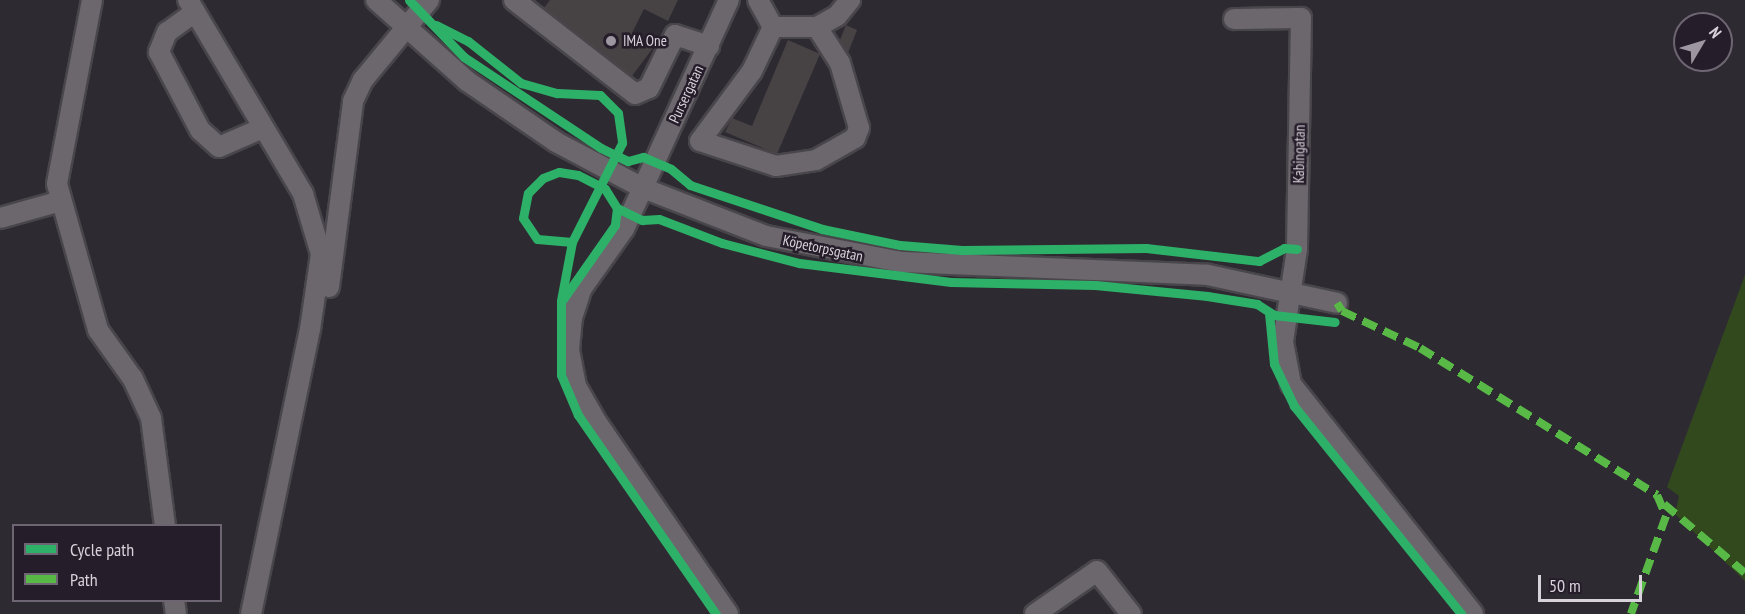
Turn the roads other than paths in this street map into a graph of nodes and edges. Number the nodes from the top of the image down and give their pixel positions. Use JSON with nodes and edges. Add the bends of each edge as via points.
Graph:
{"nodes":[{"id":1,"x":92,"y":0,"type":"edge"},
{"id":2,"x":376,"y":0,"type":"edge"},
{"id":3,"x":429,"y":0,"type":"edge"},
{"id":4,"x":514,"y":0,"type":"edge"},
{"id":5,"x":729,"y":0,"type":"edge"},
{"id":6,"x":758,"y":0,"type":"edge"},
{"id":7,"x":850,"y":0,"type":"edge"},
{"id":8,"x":191,"y":6,"type":"edge"},
{"id":9,"x":1234,"y":19,"type":"dead end"},
{"id":10,"x":773,"y":27,"type":"junction"},
{"id":11,"x":817,"y":27,"type":"junction"},
{"id":12,"x":404,"y":28,"type":"junction"},
{"id":13,"x":709,"y":46,"type":"junction"},
{"id":14,"x":263,"y":128,"type":"junction"},
{"id":15,"x":643,"y":188,"type":"junction"},
{"id":16,"x":61,"y":201,"type":"junction"},
{"id":17,"x":0,"y":218,"type":"edge"},
{"id":18,"x":1290,"y":290,"type":"junction"},
{"id":19,"x":1336,"y":303,"type":"dead end"},
{"id":20,"x":165,"y":524,"type":"edge"},
{"id":21,"x":251,"y":614,"type":"edge"},
{"id":22,"x":264,"y":614,"type":"edge"},
{"id":23,"x":728,"y":614,"type":"edge"},
{"id":24,"x":1035,"y":614,"type":"edge"},
{"id":25,"x":1131,"y":614,"type":"edge"},
{"id":26,"x":1473,"y":614,"type":"edge"}],
"edges":[{"from":1,"to":16,"type":"street","via":[[57,167]]},
{"from":2,"to":12,"type":"street","name":"Köpetorpsgatan"},
{"from":3,"to":12,"type":"street"},
{"from":4,"to":13,"type":"street","via":[[635,94],[649,88],[675,35]]},
{"from":5,"to":13,"type":"street","name":"Pursergatan"},
{"from":6,"to":10,"type":"street"},
{"from":7,"to":11,"type":"street","via":[[837,16]]},
{"from":8,"to":14,"type":"street"},
{"from":8,"to":14,"type":"street","via":[[167,32],[159,52],[200,129],[219,147]]},
{"from":9,"to":18,"type":"street","name":"Kabingatan","via":[[1301,18],[1297,249]]},
{"from":10,"to":11,"type":"street"},
{"from":10,"to":11,"type":"street","via":[[752,70],[700,141],[776,166],[816,160],[855,138],[859,128],[840,63]]},
{"from":12,"to":15,"type":"street","name":"Köpetorpsgatan","via":[[521,119]]},
{"from":12,"to":22,"type":"street","via":[[353,101],[338,246],[267,578]]},
{"from":13,"to":15,"type":"street","name":"Pursergatan"},
{"from":14,"to":21,"type":"street","via":[[303,194],[321,254],[310,329]]},
{"from":15,"to":18,"type":"street","name":"Köpetorpsgatan","via":[[766,236],[857,256],[954,266],[1159,271]]},
{"from":15,"to":23,"type":"street","name":"Pursergatan","via":[[624,229],[577,301],[569,336],[570,368],[597,423]]},
{"from":16,"to":17,"type":"street"},
{"from":16,"to":20,"type":"street","via":[[98,330],[133,379],[151,418]]},
{"from":18,"to":19,"type":"street","name":"Köpetorpsgatan"},
{"from":18,"to":26,"type":"street","name":"Kabingatan","via":[[1282,342],[1291,384]]},
{"from":24,"to":25,"type":"street","via":[[1097,571]]}]}
